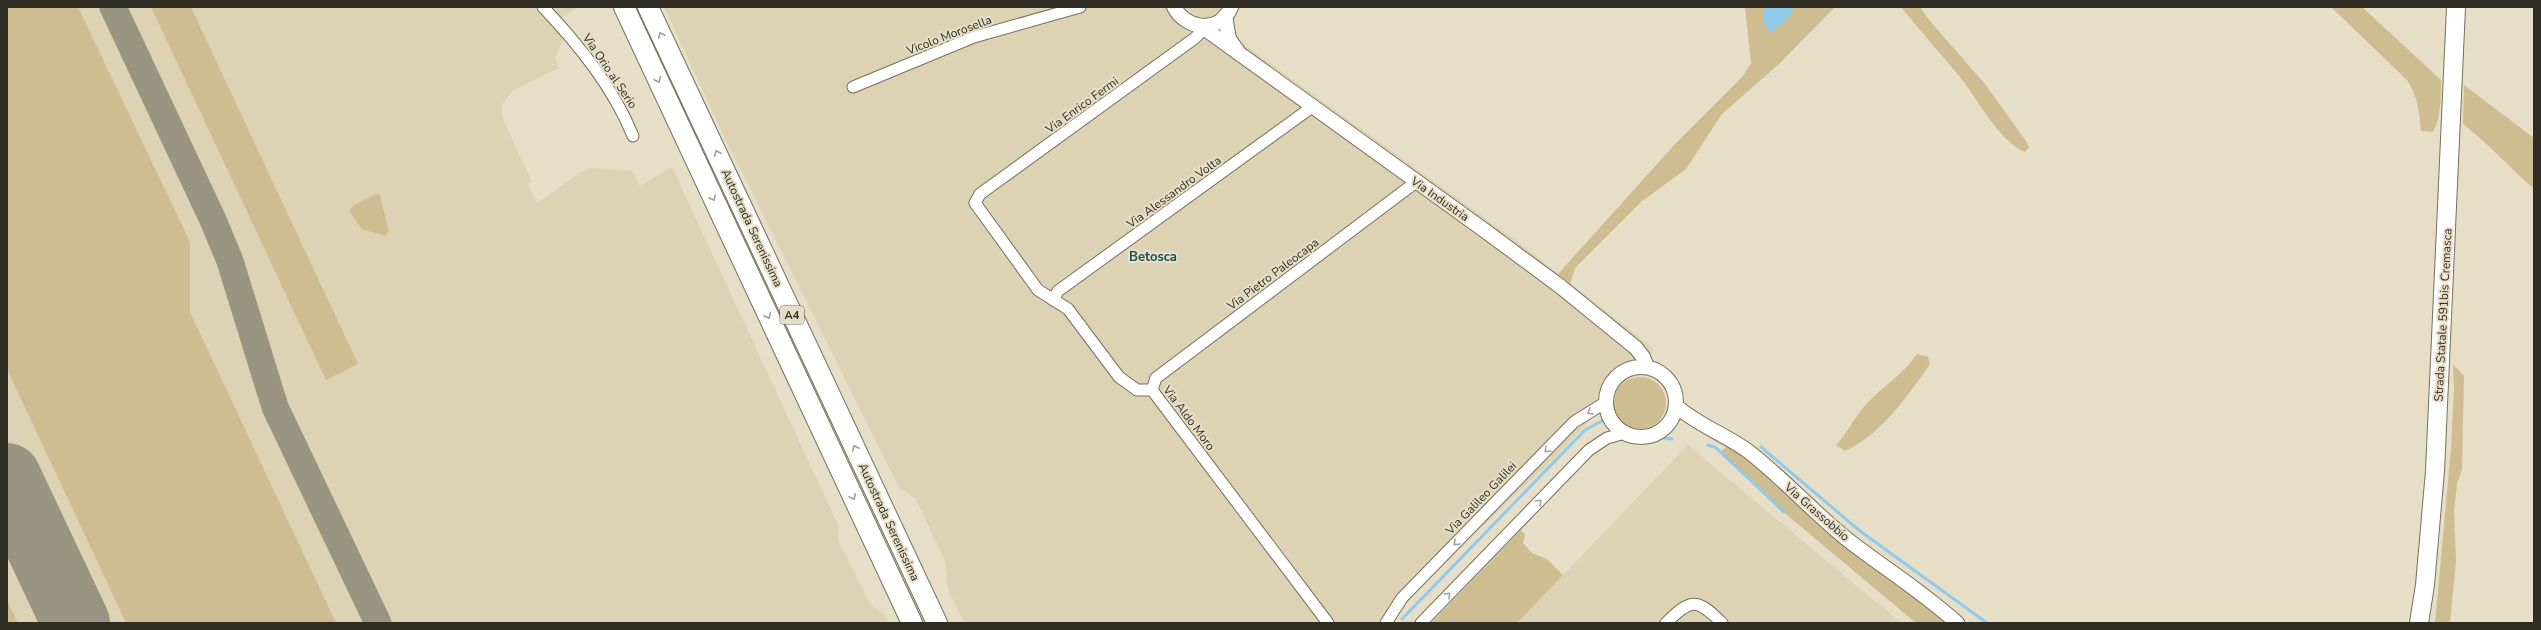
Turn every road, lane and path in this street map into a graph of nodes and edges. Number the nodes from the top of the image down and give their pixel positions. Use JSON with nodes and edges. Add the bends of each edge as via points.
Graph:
{"nodes":[{"id":1,"x":543,"y":7,"type":"edge"},
{"id":2,"x":624,"y":7,"type":"edge"},
{"id":3,"x":648,"y":7,"type":"edge"},
{"id":4,"x":1080,"y":7,"type":"edge"},
{"id":5,"x":1174,"y":7,"type":"edge"},
{"id":6,"x":2456,"y":7,"type":"edge"},
{"id":7,"x":1228,"y":11,"type":"edge"},
{"id":8,"x":1201,"y":26,"type":"junction"},
{"id":9,"x":1240,"y":55,"type":"junction"},
{"id":10,"x":853,"y":87,"type":"dead end"},
{"id":11,"x":1312,"y":107,"type":"junction"},
{"id":12,"x":633,"y":136,"type":"dead end"},
{"id":13,"x":1416,"y":182,"type":"junction"},
{"id":14,"x":975,"y":203,"type":"joint"},
{"id":15,"x":1053,"y":300,"type":"junction"},
{"id":16,"x":1636,"y":348,"type":"junction"},
{"id":17,"x":1647,"y":367,"type":"junction"},
{"id":18,"x":1621,"y":372,"type":"junction"},
{"id":19,"x":1152,"y":390,"type":"junction"},
{"id":20,"x":1606,"y":402,"type":"junction"},
{"id":21,"x":1676,"y":406,"type":"junction"},
{"id":22,"x":1702,"y":425,"type":"junction"},
{"id":23,"x":1661,"y":430,"type":"junction"},
{"id":24,"x":1625,"y":433,"type":"junction"},
{"id":25,"x":1327,"y":620,"type":"edge"},
{"id":26,"x":912,"y":623,"type":"edge"},
{"id":27,"x":937,"y":623,"type":"edge"},
{"id":28,"x":1386,"y":623,"type":"edge"},
{"id":29,"x":1421,"y":623,"type":"edge"},
{"id":30,"x":1666,"y":623,"type":"edge"},
{"id":31,"x":1722,"y":623,"type":"edge"},
{"id":32,"x":1957,"y":623,"type":"edge"},
{"id":33,"x":2419,"y":623,"type":"edge"}],
"edges":[{"from":1,"to":12,"type":"street","name":"Via Orio al Serio","via":[[573,39],[594,67],[626,119]]},
{"from":2,"to":26,"type":"highway","name":"Autostrada Serenissima","number":"A4","one_way":true},
{"from":27,"to":3,"type":"highway","name":"Autostrada Serenissima","number":"A4","one_way":true},
{"from":4,"to":10,"type":"street","name":"Vicolo Morosella","via":[[974,37]]},
{"from":5,"to":8,"type":"street","name":"Via Industria","via":[[1182,18]]},
{"from":6,"to":33,"type":"highway","name":"Strada Statale 591bis Cremasca","via":[[2435,471]]},
{"from":7,"to":8,"type":"street","via":[[1214,24]]},
{"from":7,"to":9,"type":"street","name":"Via Industria","via":[[1229,39]]},
{"from":8,"to":9,"type":"street","name":"Via Industria"},
{"from":8,"to":14,"type":"street","name":"Via Enrico Fermi","via":[[1195,38],[980,194]]},
{"from":9,"to":11,"type":"street","name":"Via Industria"},
{"from":11,"to":13,"type":"street","name":"Via Industria"},
{"from":11,"to":15,"type":"street","name":"Via Alessandro Volta","via":[[1058,292]]},
{"from":13,"to":16,"type":"street","name":"Via Industria","via":[[1561,288]]},
{"from":13,"to":19,"type":"street","name":"Via Pietro Paleocapa","via":[[1156,378]]},
{"from":14,"to":15,"type":"street","name":"Via Aldo Moro","via":[[1038,290]]},
{"from":15,"to":19,"type":"street","name":"Via Aldo Moro","via":[[1068,309],[1119,377],[1136,390]]},
{"from":16,"to":17,"type":"street","name":"Via Industria"},
{"from":16,"to":18,"type":"street","via":[[1630,363]]},
{"from":17,"to":18,"type":"street","via":[[1634,367]]},
{"from":17,"to":21,"type":"street","via":[[1659,371],[1668,380],[1676,397]]},
{"from":18,"to":20,"type":"street","via":[[1610,385]]},
{"from":19,"to":25,"type":"street","name":"Via Aldo Moro"},
{"from":20,"to":24,"type":"street","via":[[1611,420]]},
{"from":20,"to":28,"type":"street","name":"Via Galileo Galilei","one_way":true,"via":[[1574,422],[1402,598]]},
{"from":21,"to":22,"type":"street","name":"Via Grassobbio"},
{"from":21,"to":23,"type":"street","via":[[1671,420]]},
{"from":22,"to":23,"type":"street","via":[[1676,425]]},
{"from":22,"to":32,"type":"street","name":"Via Grassobbio","via":[[1726,436],[1750,453],[1848,539]]},
{"from":23,"to":24,"type":"street","via":[[1644,436]]},
{"from":29,"to":24,"type":"street","one_way":true,"via":[[1589,450],[1607,438]]},
{"from":30,"to":31,"type":"street","via":[[1687,604],[1696,603],[1708,608]]}]}
